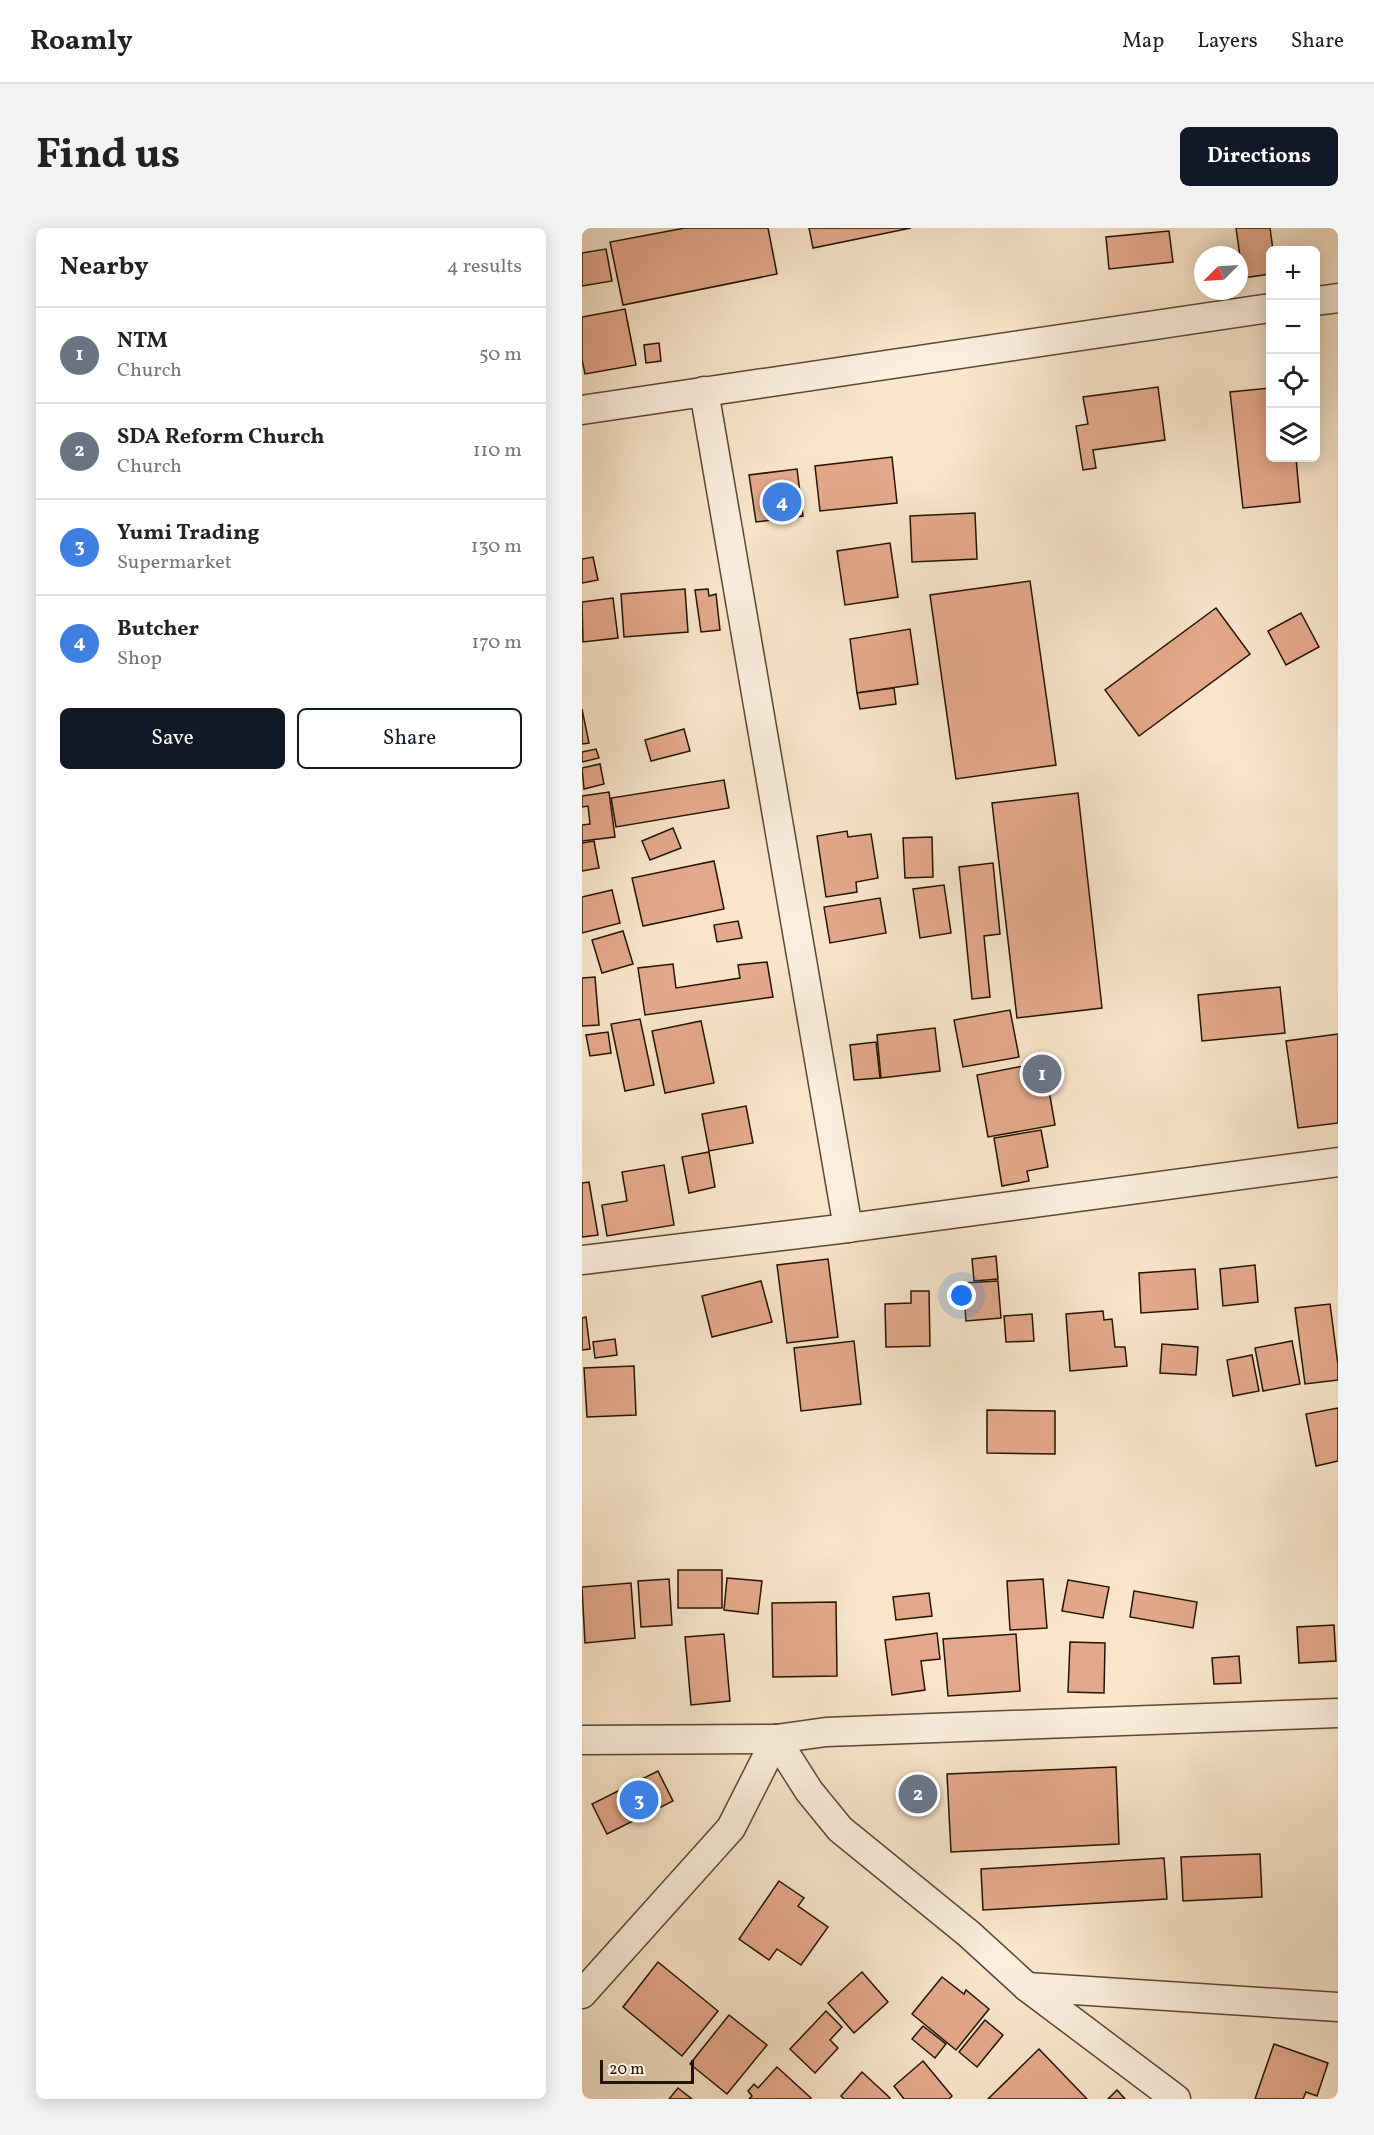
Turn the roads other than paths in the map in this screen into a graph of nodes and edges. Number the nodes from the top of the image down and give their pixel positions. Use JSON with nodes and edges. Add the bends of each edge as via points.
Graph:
{"nodes":[{"id":1,"x":1338,"y":298,"type":"edge"},
{"id":2,"x":1320,"y":300,"type":"edge"},
{"id":3,"x":1266,"y":309,"type":"edge"},
{"id":4,"x":704,"y":391,"type":"junction"},
{"id":5,"x":582,"y":410,"type":"edge"},
{"id":6,"x":1338,"y":1162,"type":"edge"},
{"id":7,"x":848,"y":1228,"type":"junction"},
{"id":8,"x":582,"y":1260,"type":"edge"},
{"id":9,"x":1338,"y":1713,"type":"edge"},
{"id":10,"x":776,"y":1738,"type":"junction"},
{"id":11,"x":582,"y":1740,"type":"edge"},
{"id":12,"x":1027,"y":1987,"type":"junction"},
{"id":13,"x":582,"y":1994,"type":"edge"},
{"id":14,"x":1338,"y":2007,"type":"edge"},
{"id":15,"x":1176,"y":2099,"type":"edge"}],
"edges":[{"from":1,"to":2,"type":"street"},
{"from":3,"to":4,"type":"street"},
{"from":4,"to":5,"type":"street"},
{"from":4,"to":7,"type":"street"},
{"from":6,"to":7,"type":"street"},
{"from":7,"to":8,"type":"street"},
{"from":9,"to":10,"type":"street","via":[[826,1732]]},
{"from":10,"to":11,"type":"street"},
{"from":10,"to":12,"type":"street","via":[[809,1791],[840,1829],[969,1934]]},
{"from":10,"to":13,"type":"street","via":[[731,1828]]},
{"from":12,"to":14,"type":"street"},
{"from":12,"to":15,"type":"street"}]}
